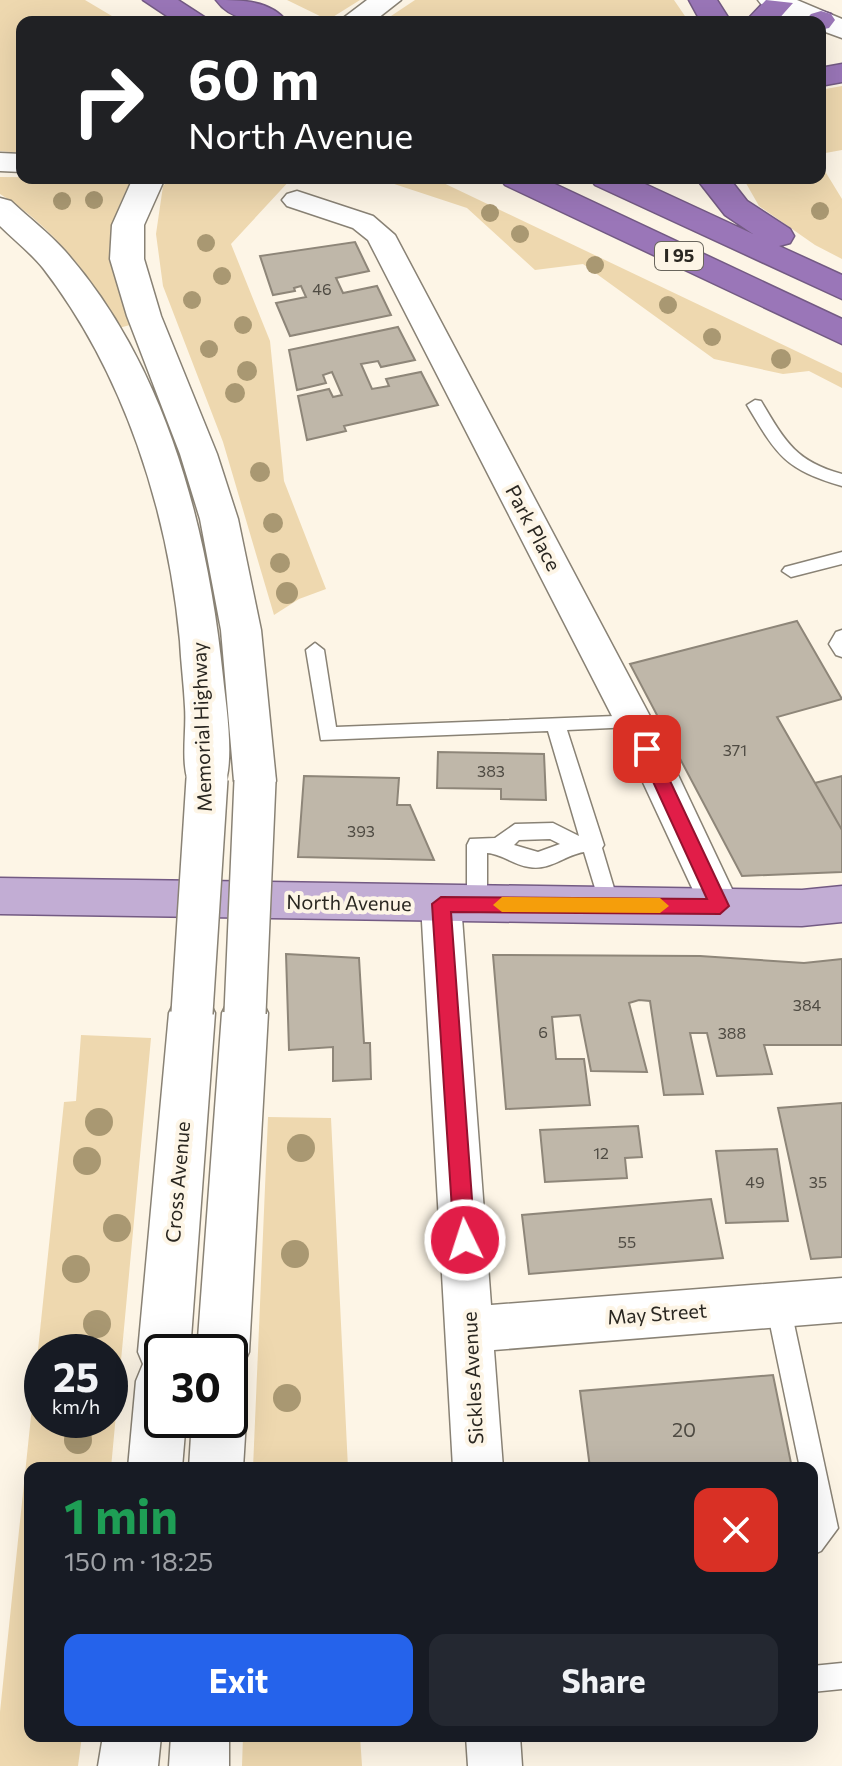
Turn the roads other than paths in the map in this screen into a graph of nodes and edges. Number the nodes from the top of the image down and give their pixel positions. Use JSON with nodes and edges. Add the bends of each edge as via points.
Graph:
{"nodes":[{"id":1,"x":157,"y":0,"type":"edge"},
{"id":2,"x":230,"y":0,"type":"edge"},
{"id":3,"x":387,"y":0,"type":"edge"},
{"id":4,"x":770,"y":8,"type":"edge"},
{"id":5,"x":186,"y":16,"type":"edge"},
{"id":6,"x":260,"y":16,"type":"edge"},
{"id":7,"x":362,"y":16,"type":"edge"},
{"id":8,"x":798,"y":16,"type":"edge"},
{"id":9,"x":146,"y":184,"type":"edge"},
{"id":10,"x":529,"y":184,"type":"edge"},
{"id":11,"x":619,"y":184,"type":"edge"},
{"id":12,"x":716,"y":184,"type":"edge"},
{"id":13,"x":298,"y":200,"type":"edge"},
{"id":14,"x":0,"y":208,"type":"edge"},
{"id":15,"x":842,"y":274,"type":"edge"},
{"id":16,"x":842,"y":288,"type":"edge"},
{"id":17,"x":842,"y":333,"type":"edge"},
{"id":18,"x":755,"y":405,"type":"dead end"},
{"id":19,"x":842,"y":480,"type":"edge"},
{"id":20,"x":842,"y":558,"type":"edge"},
{"id":21,"x":791,"y":571,"type":"dead end"},
{"id":22,"x":842,"y":637,"type":"edge"},
{"id":23,"x":315,"y":650,"type":"dead end"},
{"id":24,"x":842,"y":650,"type":"edge"},
{"id":25,"x":633,"y":720,"type":"junction"},
{"id":26,"x":556,"y":726,"type":"junction"},
{"id":27,"x":585,"y":844,"type":"junction"},
{"id":28,"x":499,"y":846,"type":"junction"},
{"id":29,"x":0,"y":896,"type":"edge"},
{"id":30,"x":459,"y":904,"type":"junction"},
{"id":31,"x":842,"y":904,"type":"edge"},
{"id":32,"x":609,"y":905,"type":"junction"},
{"id":33,"x":720,"y":906,"type":"junction"},
{"id":34,"x":192,"y":1013,"type":"joint"},
{"id":35,"x":842,"y":1300,"type":"edge"},
{"id":36,"x":778,"y":1305,"type":"junction"},
{"id":37,"x":471,"y":1329,"type":"junction"},
{"id":38,"x":165,"y":1334,"type":"edge"},
{"id":39,"x":224,"y":1334,"type":"edge"},
{"id":40,"x":157,"y":1438,"type":"edge"},
{"id":41,"x":218,"y":1438,"type":"edge"},
{"id":42,"x":155,"y":1462,"type":"edge"},
{"id":43,"x":216,"y":1462,"type":"edge"},
{"id":44,"x":478,"y":1462,"type":"edge"},
{"id":45,"x":806,"y":1462,"type":"edge"},
{"id":46,"x":842,"y":1676,"type":"edge"},
{"id":47,"x":818,"y":1678,"type":"edge"},
{"id":48,"x":131,"y":1742,"type":"edge"},
{"id":49,"x":200,"y":1742,"type":"edge"},
{"id":50,"x":493,"y":1742,"type":"edge"},
{"id":51,"x":128,"y":1766,"type":"edge"},
{"id":52,"x":199,"y":1766,"type":"edge"},
{"id":53,"x":495,"y":1766,"type":"edge"}],
"edges":[{"from":1,"to":5,"type":"highway"},
{"from":2,"to":6,"type":"highway"},
{"from":3,"to":7,"type":"main road"},
{"from":4,"to":8,"type":"main road"},
{"from":9,"to":39,"type":"main road","bridge":true,"via":[[128,225],[127,259],[207,480],[228,554],[244,632],[255,781]]},
{"from":10,"to":17,"type":"highway","number":"I 95"},
{"from":11,"to":16,"type":"highway","number":"I 95"},
{"from":12,"to":15,"type":"highway","via":[[750,220]]},
{"from":13,"to":25,"type":"street","name":"Park Place","via":[[363,222],[380,235]]},
{"from":14,"to":34,"type":"main road","name":"Memorial Highway","bridge":true,"via":[[47,249],[90,304],[122,367],[172,504],[197,623],[205,697],[207,779]]},
{"from":18,"to":19,"type":"lane","via":[[785,455],[806,471]]},
{"from":20,"to":21,"type":"lane"},
{"from":22,"to":24,"type":"lane"},
{"from":23,"to":26,"type":"lane","via":[[328,735]]},
{"from":25,"to":26,"type":"lane"},
{"from":25,"to":33,"type":"street","name":"Park Place"},
{"from":26,"to":27,"type":"lane"},
{"from":27,"to":28,"type":"lane","via":[[553,831],[515,832]]},
{"from":27,"to":28,"type":"lane","via":[[556,859],[518,860]]},
{"from":27,"to":32,"type":"lane"},
{"from":28,"to":30,"type":"lane","via":[[477,845]]},
{"from":29,"to":30,"type":"main road","name":"North Avenue"},
{"from":30,"to":32,"type":"main road","name":"North Avenue"},
{"from":30,"to":37,"type":"street","name":"Sickles Avenue"},
{"from":31,"to":33,"type":"main road","name":"North Avenue"},
{"from":32,"to":33,"type":"main road","name":"North Avenue"},
{"from":34,"to":38,"type":"main road","name":"Cross Avenue"},
{"from":35,"to":36,"type":"street","name":"May Street"},
{"from":36,"to":37,"type":"street","name":"May Street"},
{"from":36,"to":45,"type":"lane"},
{"from":37,"to":44,"type":"street","name":"Sickles Avenue"},
{"from":40,"to":42,"type":"main road"},
{"from":41,"to":43,"type":"main road"},
{"from":46,"to":47,"type":"lane"},
{"from":48,"to":51,"type":"main road"},
{"from":49,"to":52,"type":"main road"},
{"from":50,"to":53,"type":"street"}]}
